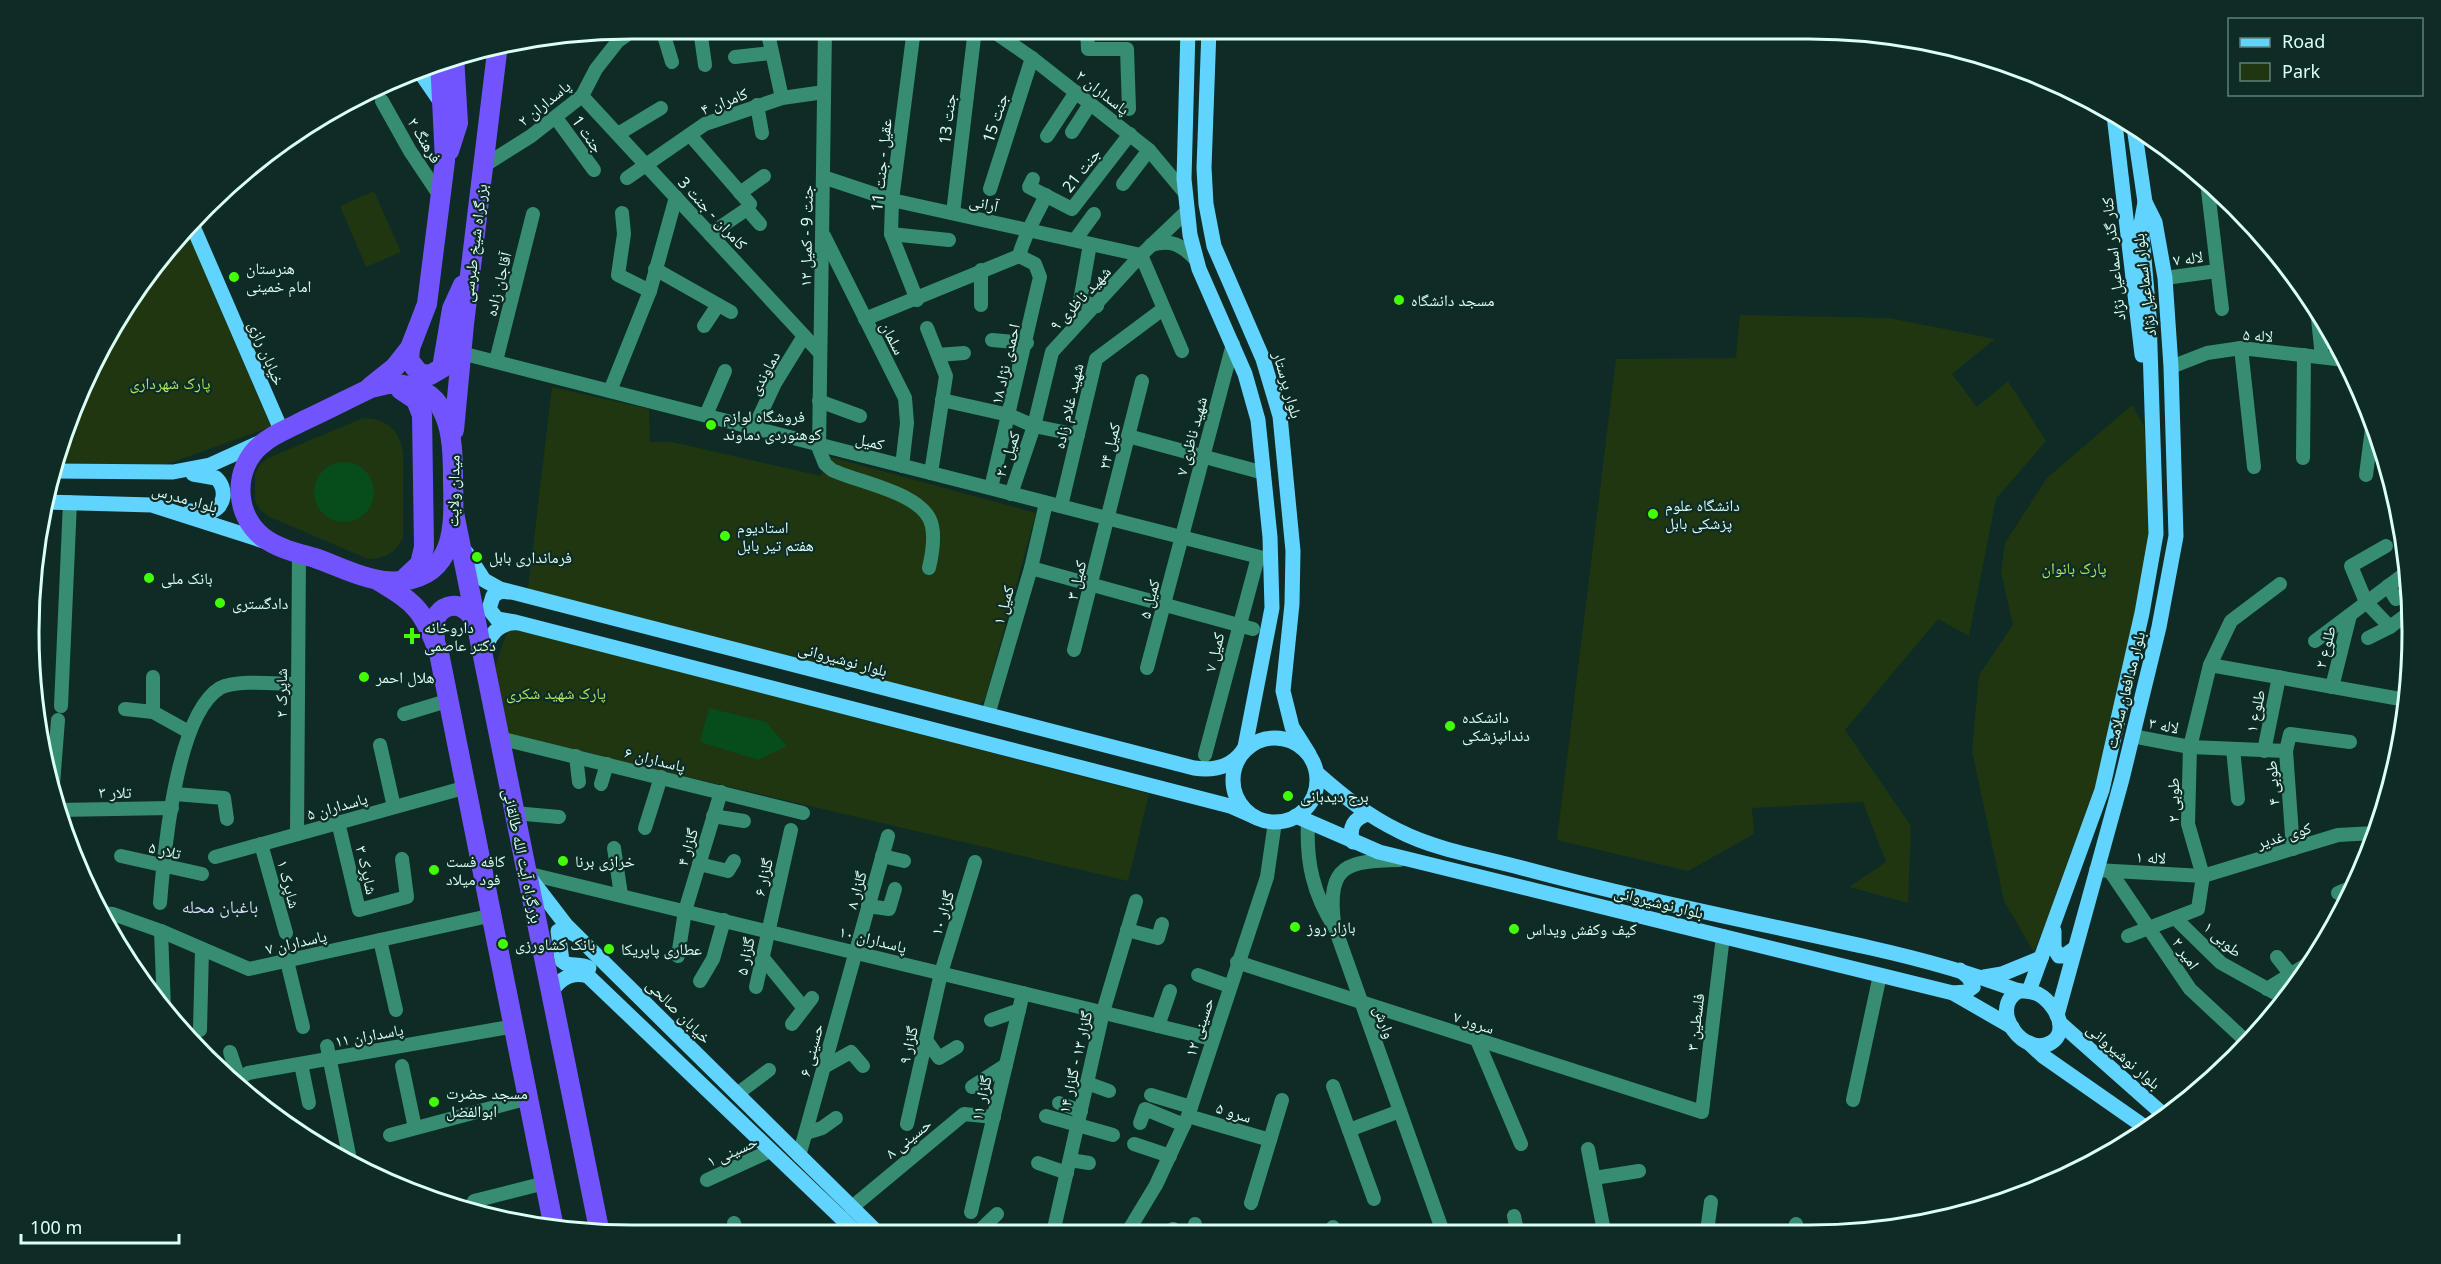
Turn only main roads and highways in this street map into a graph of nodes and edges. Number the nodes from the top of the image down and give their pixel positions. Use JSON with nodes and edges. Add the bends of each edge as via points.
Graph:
{"nodes":[{"id":1,"x":1188,"y":39,"type":"edge"},
{"id":2,"x":1209,"y":39,"type":"edge"},
{"id":3,"x":502,"y":53,"type":"edge"},
{"id":4,"x":498,"y":54,"type":"edge"},
{"id":5,"x":455,"y":66,"type":"edge"},
{"id":6,"x":497,"y":67,"type":"junction"},
{"id":7,"x":441,"y":70,"type":"edge"},
{"id":8,"x":425,"y":76,"type":"edge"},
{"id":9,"x":443,"y":107,"type":"junction"},
{"id":10,"x":2115,"y":124,"type":"edge"},
{"id":11,"x":2139,"y":140,"type":"edge"},
{"id":12,"x":445,"y":161,"type":"junction"},
{"id":13,"x":2145,"y":202,"type":"junction"},
{"id":14,"x":195,"y":232,"type":"edge"},
{"id":15,"x":471,"y":271,"type":"junction"},
{"id":16,"x":410,"y":348,"type":"junction"},
{"id":17,"x":2171,"y":367,"type":"joint"},
{"id":18,"x":370,"y":389,"type":"junction"},
{"id":19,"x":2151,"y":399,"type":"junction"},
{"id":20,"x":277,"y":434,"type":"junction"},
{"id":21,"x":453,"y":442,"type":"junction"},
{"id":22,"x":61,"y":471,"type":"edge"},
{"id":23,"x":166,"y":473,"type":"junction"},
{"id":24,"x":53,"y":502,"type":"edge"},
{"id":25,"x":152,"y":505,"type":"junction"},
{"id":26,"x":454,"y":513,"type":"junction"},
{"id":27,"x":458,"y":536,"type":"junction"},
{"id":28,"x":277,"y":545,"type":"junction"},
{"id":29,"x":386,"y":581,"type":"junction"},
{"id":30,"x":515,"y":592,"type":"junction"},
{"id":31,"x":519,"y":623,"type":"junction"},
{"id":32,"x":477,"y":627,"type":"junction"},
{"id":33,"x":439,"y":653,"type":"junction"},
{"id":34,"x":484,"y":662,"type":"junction"},
{"id":35,"x":1241,"y":754,"type":"junction"},
{"id":36,"x":1309,"y":754,"type":"junction"},
{"id":37,"x":1317,"y":773,"type":"junction"},
{"id":38,"x":1368,"y":814,"type":"junction"},
{"id":39,"x":1255,"y":816,"type":"junction"},
{"id":40,"x":1302,"y":819,"type":"junction"},
{"id":41,"x":1353,"y":842,"type":"junction"},
{"id":42,"x":526,"y":873,"type":"junction"},
{"id":43,"x":2054,"y":925,"type":"junction"},
{"id":44,"x":576,"y":935,"type":"junction"},
{"id":45,"x":2074,"y":949,"type":"junction"},
{"id":46,"x":2041,"y":958,"type":"junction"},
{"id":47,"x":1959,"y":970,"type":"junction"},
{"id":48,"x":1984,"y":977,"type":"junction"},
{"id":49,"x":2024,"y":991,"type":"junction"},
{"id":50,"x":605,"y":992,"type":"junction"},
{"id":51,"x":551,"y":993,"type":"junction"},
{"id":52,"x":1953,"y":993,"type":"junction"},
{"id":53,"x":2059,"y":1019,"type":"junction"},
{"id":54,"x":2012,"y":1027,"type":"junction"},
{"id":55,"x":2029,"y":1043,"type":"junction"},
{"id":56,"x":2159,"y":1110,"type":"edge"},
{"id":57,"x":2140,"y":1124,"type":"edge"},
{"id":58,"x":553,"y":1220,"type":"edge"},
{"id":59,"x":598,"y":1224,"type":"edge"},
{"id":60,"x":849,"y":1225,"type":"edge"},
{"id":61,"x":869,"y":1225,"type":"edge"}],
"edges":[{"from":1,"to":35,"type":"main road","via":[[1186,212],[1196,260],[1245,374],[1258,420],[1264,473],[1264,559],[1272,608]]},
{"from":2,"to":36,"type":"main road","name":"بلوار پرستار","via":[[1204,168],[1207,211],[1214,246],[1263,359],[1280,416],[1293,551],[1293,604],[1283,691],[1292,727]]},
{"from":3,"to":6,"type":"main road"},
{"from":4,"to":6,"type":"highway","name":"بزرگراه شیخ طبرسی"},
{"from":5,"to":12,"type":"highway","via":[[458,123]]},
{"from":6,"to":15,"type":"highway","name":"بزرگراه شیخ طبرسی"},
{"from":7,"to":9,"type":"highway"},
{"from":8,"to":9,"type":"main road"},
{"from":9,"to":12,"type":"highway"},
{"from":10,"to":19,"type":"main road","name":"کنار گذر اسماعیل نژاد","via":[[2140,346]]},
{"from":11,"to":13,"type":"main road","name":"بلوار اسماعیل نژاد"},
{"from":12,"to":16,"type":"highway","via":[[427,303]]},
{"from":13,"to":17,"type":"main road","name":"بلوار اسماعیل نژاد","via":[[2155,222],[2164,278]]},
{"from":13,"to":19,"type":"main road","name":"بلوار اسماعیل نژاد","via":[[2140,224],[2149,316]]},
{"from":14,"to":20,"type":"main road","name":"خیابان رازی"},
{"from":15,"to":16,"type":"highway","via":[[452,309],[442,368],[430,375],[419,373],[411,365]]},
{"from":15,"to":21,"type":"highway","name":"بزرگراه شیخ طبرسی"},
{"from":16,"to":18,"type":"highway"},
{"from":17,"to":45,"type":"main road","name":"بلوار مدافعان سلامت","via":[[2176,536],[2103,871]]},
{"from":18,"to":20,"type":"highway","name":"میدان ولایت"},
{"from":18,"to":21,"type":"highway","name":"میدان ولایت","via":[[400,384],[428,395],[445,413]]},
{"from":18,"to":29,"type":"highway","via":[[395,388],[407,393],[420,406],[422,415],[424,550],[417,568]]},
{"from":19,"to":43,"type":"main road","name":"بلوار مدافعان سلامت","via":[[2156,534],[2144,602],[2102,790]]},
{"from":20,"to":23,"type":"main road","name":"بلوار مدرس","via":[[210,465]]},
{"from":20,"to":28,"type":"highway","name":"میدان ولایت","via":[[257,448],[246,463],[240,496],[250,523]]},
{"from":21,"to":26,"type":"highway","name":"میدان ولایت"},
{"from":22,"to":23,"type":"main road","name":"بلوار مدرس"},
{"from":23,"to":25,"type":"main road","via":[[211,476],[222,486],[222,501],[207,513]]},
{"from":24,"to":25,"type":"main road","name":"بلوار مدرس"},
{"from":25,"to":28,"type":"main road","name":"بلوار مدرس"},
{"from":26,"to":27,"type":"highway","name":"بزرگراه آیت الله طالقانی"},
{"from":26,"to":29,"type":"highway","name":"میدان ولایت","via":[[451,540],[441,559],[419,576]]},
{"from":27,"to":30,"type":"main road","name":"بلوار نوشیروانی","via":[[484,580]]},
{"from":27,"to":32,"type":"highway","name":"بزرگراه آیت الله طالقانی"},
{"from":28,"to":29,"type":"highway","name":"میدان ولایت"},
{"from":29,"to":33,"type":"highway","via":[[419,609]]},
{"from":30,"to":31,"type":"main road","via":[[496,593],[489,609],[497,619]]},
{"from":30,"to":35,"type":"main road","name":"بلوار نوشیروانی","via":[[1194,768],[1223,768]]},
{"from":31,"to":34,"type":"main road","via":[[507,623],[494,633],[485,648]]},
{"from":31,"to":39,"type":"main road","via":[[1218,803]]},
{"from":32,"to":33,"type":"highway","via":[[464,609],[450,606],[442,610],[433,626]]},
{"from":32,"to":34,"type":"highway","name":"بزرگراه آیت الله طالقانی"},
{"from":33,"to":58,"type":"highway"},
{"from":34,"to":42,"type":"highway","name":"بزرگراه آیت الله طالقانی"},
{"from":35,"to":36,"type":"main road","via":[[1258,741],[1279,737],[1299,744]]},
{"from":35,"to":39,"type":"main road","via":[[1235,767],[1234,788],[1243,807]]},
{"from":36,"to":37,"type":"main road"},
{"from":37,"to":38,"type":"main road","name":"بلوار نوشیروانی"},
{"from":37,"to":40,"type":"main road","via":[[1314,795]]},
{"from":38,"to":41,"type":"main road","via":[[1355,820]]},
{"from":38,"to":47,"type":"main road","name":"بلوار نوشیروانی","via":[[1435,844],[1545,874]]},
{"from":39,"to":40,"type":"main road","via":[[1275,822]]},
{"from":40,"to":41,"type":"main road","name":"بلوار نوشیروانی"},
{"from":41,"to":52,"type":"main road","name":"بلوار نوشیروانی","via":[[1411,860]]},
{"from":42,"to":44,"type":"main road","name":"خیابان صالحی"},
{"from":42,"to":51,"type":"highway","name":"بزرگراه آیت الله طالقانی"},
{"from":43,"to":45,"type":"main road","via":[[2055,952],[2064,956]]},
{"from":43,"to":46,"type":"main road","name":"بلوار مدافعان سلامت"},
{"from":44,"to":50,"type":"main road","via":[[564,929],[558,931],[562,961],[566,965],[586,966]]},
{"from":44,"to":61,"type":"main road","name":"خیابان صالحی"},
{"from":45,"to":53,"type":"main road","name":"بلوار مدافعان سلامت"},
{"from":46,"to":48,"type":"main road"},
{"from":46,"to":49,"type":"main road","name":"بلوار مدافعان سلامت"},
{"from":47,"to":48,"type":"main road","name":"بلوار نوشیروانی"},
{"from":47,"to":52,"type":"main road","via":[[1973,987]]},
{"from":48,"to":49,"type":"main road","name":"بلوار نوشیروانی"},
{"from":49,"to":53,"type":"main road","via":[[2043,998]]},
{"from":49,"to":54,"type":"main road","via":[[2011,996],[2006,1004]]},
{"from":50,"to":51,"type":"main road","via":[[588,976],[580,974],[564,978]]},
{"from":50,"to":60,"type":"main road"},
{"from":51,"to":59,"type":"highway","name":"بزرگراه آیت الله طالقانی"},
{"from":52,"to":54,"type":"main road","name":"بلوار نوشیروانی"},
{"from":53,"to":55,"type":"main road","via":[[2060,1032],[2055,1041],[2046,1045]]},
{"from":53,"to":56,"type":"main road","name":"بلوار نوشیروانی"},
{"from":54,"to":55,"type":"main road"},
{"from":55,"to":57,"type":"main road"}]}
